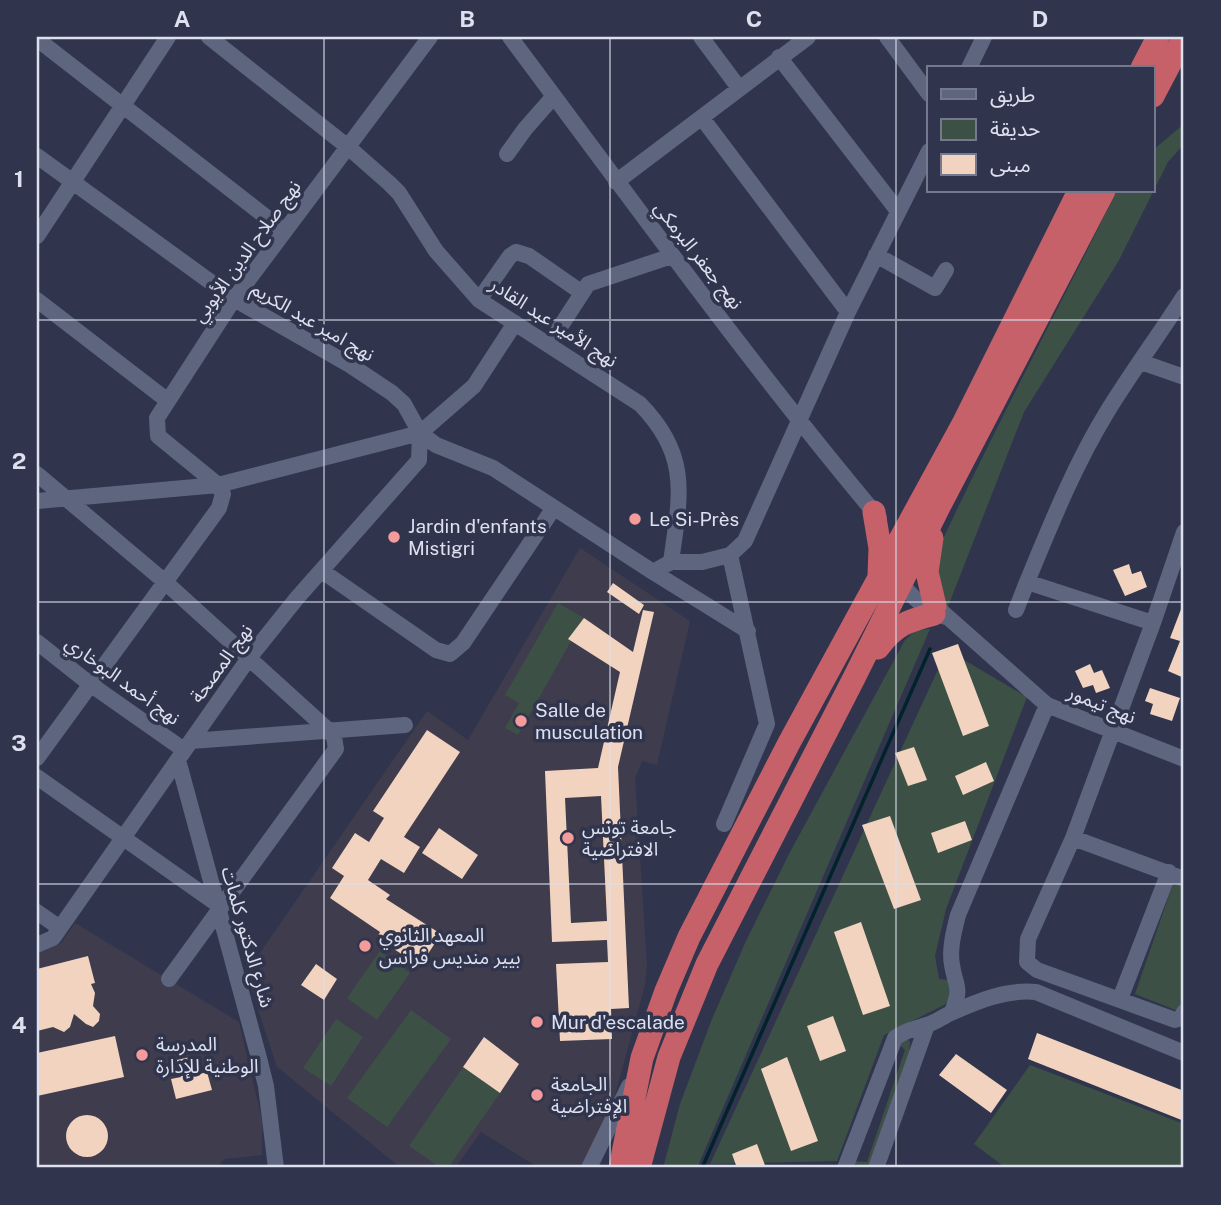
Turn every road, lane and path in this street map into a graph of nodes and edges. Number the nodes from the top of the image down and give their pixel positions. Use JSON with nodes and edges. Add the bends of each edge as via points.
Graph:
{"nodes":[{"id":1,"x":168,"y":37,"type":"edge"},
{"id":2,"x":209,"y":37,"type":"edge"},
{"id":3,"x":430,"y":37,"type":"edge"},
{"id":4,"x":511,"y":37,"type":"edge"},
{"id":5,"x":701,"y":37,"type":"edge"},
{"id":6,"x":808,"y":37,"type":"edge"},
{"id":7,"x":887,"y":37,"type":"edge"},
{"id":8,"x":984,"y":37,"type":"edge"},
{"id":9,"x":1158,"y":37,"type":"edge"},
{"id":10,"x":1184,"y":37,"type":"edge"},
{"id":11,"x":37,"y":39,"type":"edge"},
{"id":12,"x":779,"y":57,"type":"junction"},
{"id":13,"x":970,"y":66,"type":"edge"},
{"id":14,"x":1143,"y":66,"type":"edge"},
{"id":15,"x":738,"y":88,"type":"junction"},
{"id":16,"x":927,"y":91,"type":"edge"},
{"id":17,"x":1154,"y":94,"type":"edge"},
{"id":18,"x":554,"y":96,"type":"junction"},
{"id":19,"x":122,"y":103,"type":"junction"},
{"id":20,"x":702,"y":118,"type":"junction"},
{"id":21,"x":348,"y":147,"type":"junction"},
{"id":22,"x":507,"y":154,"type":"dead end"},
{"id":23,"x":927,"y":155,"type":"edge"},
{"id":24,"x":37,"y":156,"type":"edge"},
{"id":25,"x":616,"y":182,"type":"junction"},
{"id":26,"x":72,"y":184,"type":"junction"},
{"id":27,"x":1079,"y":192,"type":"edge"},
{"id":28,"x":1103,"y":192,"type":"edge"},
{"id":29,"x":898,"y":211,"type":"junction"},
{"id":30,"x":284,"y":231,"type":"junction"},
{"id":31,"x":37,"y":236,"type":"edge"},
{"id":32,"x":876,"y":255,"type":"junction"},
{"id":33,"x":672,"y":256,"type":"junction"},
{"id":34,"x":946,"y":270,"type":"dead end"},
{"id":35,"x":581,"y":292,"type":"junction"},
{"id":36,"x":1184,"y":296,"type":"edge"},
{"id":37,"x":234,"y":299,"type":"junction"},
{"id":38,"x":37,"y":300,"type":"edge"},
{"id":39,"x":479,"y":300,"type":"junction"},
{"id":40,"x":848,"y":312,"type":"junction"},
{"id":41,"x":515,"y":323,"type":"junction"},
{"id":42,"x":549,"y":344,"type":"junction"},
{"id":43,"x":1141,"y":362,"type":"junction"},
{"id":44,"x":1184,"y":377,"type":"edge"},
{"id":45,"x":168,"y":401,"type":"junction"},
{"id":46,"x":798,"y":420,"type":"junction"},
{"id":47,"x":964,"y":422,"type":"junction"},
{"id":48,"x":420,"y":433,"type":"junction"},
{"id":49,"x":37,"y":474,"type":"edge"},
{"id":50,"x":218,"y":485,"type":"junction"},
{"id":51,"x":934,"y":497,"type":"junction"},
{"id":52,"x":65,"y":499,"type":"junction"},
{"id":53,"x":37,"y":501,"type":"edge"},
{"id":54,"x":871,"y":506,"type":"junction"},
{"id":55,"x":553,"y":509,"type":"junction"},
{"id":56,"x":1184,"y":532,"type":"edge"},
{"id":57,"x":730,"y":555,"type":"junction"},
{"id":58,"x":671,"y":562,"type":"junction"},
{"id":59,"x":897,"y":564,"type":"junction"},
{"id":60,"x":322,"y":571,"type":"junction"},
{"id":61,"x":653,"y":572,"type":"junction"},
{"id":62,"x":164,"y":582,"type":"junction"},
{"id":63,"x":1027,"y":582,"type":"junction"},
{"id":64,"x":1016,"y":610,"type":"dead end"},
{"id":65,"x":940,"y":612,"type":"junction"},
{"id":66,"x":1153,"y":623,"type":"junction"},
{"id":67,"x":748,"y":631,"type":"junction"},
{"id":68,"x":37,"y":642,"type":"edge"},
{"id":69,"x":249,"y":659,"type":"junction"},
{"id":70,"x":854,"y":678,"type":"junction"},
{"id":71,"x":90,"y":684,"type":"junction"},
{"id":72,"x":1048,"y":705,"type":"junction"},
{"id":73,"x":405,"y":725,"type":"dead end"},
{"id":74,"x":828,"y":728,"type":"junction"},
{"id":75,"x":328,"y":730,"type":"junction"},
{"id":76,"x":1113,"y":731,"type":"junction"},
{"id":77,"x":184,"y":750,"type":"junction"},
{"id":78,"x":37,"y":758,"type":"edge"},
{"id":79,"x":1184,"y":759,"type":"edge"},
{"id":80,"x":37,"y":777,"type":"edge"},
{"id":81,"x":724,"y":824,"type":"dead end"},
{"id":82,"x":123,"y":838,"type":"junction"},
{"id":83,"x":1073,"y":838,"type":"junction"},
{"id":84,"x":1177,"y":875,"type":"edge"},
{"id":85,"x":218,"y":908,"type":"junction"},
{"id":86,"x":37,"y":912,"type":"edge"},
{"id":87,"x":60,"y":928,"type":"junction"},
{"id":88,"x":37,"y":945,"type":"edge"},
{"id":89,"x":169,"y":979,"type":"dead end"},
{"id":90,"x":1120,"y":999,"type":"junction"},
{"id":91,"x":952,"y":1012,"type":"junction"},
{"id":92,"x":1184,"y":1012,"type":"edge"},
{"id":93,"x":928,"y":1025,"type":"junction"},
{"id":94,"x":1184,"y":1053,"type":"edge"},
{"id":95,"x":642,"y":1058,"type":"junction"},
{"id":96,"x":276,"y":1168,"type":"edge"},
{"id":97,"x":589,"y":1168,"type":"edge"},
{"id":98,"x":619,"y":1168,"type":"edge"},
{"id":99,"x":641,"y":1168,"type":"edge"},
{"id":100,"x":845,"y":1168,"type":"edge"},
{"id":101,"x":876,"y":1168,"type":"edge"}],
"edges":[{"from":1,"to":19,"type":"street"},
{"from":2,"to":21,"type":"street","name":"نهج الأمير عبد القادر"},
{"from":3,"to":21,"type":"street","name":"نهج صلاح الدين الأيوبي"},
{"from":4,"to":18,"type":"street","name":"نهج جعفر البرمكي"},
{"from":5,"to":15,"type":"street"},
{"from":6,"to":12,"type":"street"},
{"from":7,"to":16,"type":"street"},
{"from":8,"to":13,"type":"street"},
{"from":9,"to":14,"type":"highway"},
{"from":10,"to":17,"type":"highway"},
{"from":11,"to":19,"type":"street"},
{"from":12,"to":15,"type":"street"},
{"from":12,"to":29,"type":"street"},
{"from":15,"to":20,"type":"street"},
{"from":18,"to":22,"type":"street"},
{"from":18,"to":25,"type":"street","name":"نهج جعفر البرمكي"},
{"from":19,"to":26,"type":"street"},
{"from":19,"to":30,"type":"street"},
{"from":20,"to":25,"type":"street"},
{"from":20,"to":40,"type":"street"},
{"from":21,"to":30,"type":"street","name":"نهج صلاح الدين الأيوبي"},
{"from":21,"to":39,"type":"street","name":"نهج الأمير عبد القادر","via":[[399,193],[436,251]]},
{"from":23,"to":29,"type":"street"},
{"from":24,"to":26,"type":"street","name":"نهج امير عبد الكريم"},
{"from":25,"to":33,"type":"street","name":"نهج جعفر البرمكي"},
{"from":26,"to":31,"type":"street"},
{"from":26,"to":37,"type":"street","name":"نهج امير عبد الكريم"},
{"from":27,"to":47,"type":"highway"},
{"from":28,"to":51,"type":"highway"},
{"from":29,"to":32,"type":"street"},
{"from":30,"to":37,"type":"street","name":"نهج صلاح الدين الأيوبي"},
{"from":32,"to":34,"type":"street","via":[[935,288]]},
{"from":32,"to":40,"type":"street"},
{"from":33,"to":35,"type":"street","via":[[595,281]]},
{"from":33,"to":46,"type":"street","name":"نهج جعفر البرمكي"},
{"from":35,"to":39,"type":"street","via":[[516,252]]},
{"from":35,"to":42,"type":"street"},
{"from":36,"to":43,"type":"street"},
{"from":37,"to":45,"type":"street","name":"نهج صلاح الدين الأيوبي"},
{"from":37,"to":48,"type":"street","name":"نهج امير عبد الكريم","via":[[392,393],[404,404]]},
{"from":38,"to":45,"type":"street"},
{"from":39,"to":41,"type":"street","name":"نهج الأمير عبد القادر"},
{"from":40,"to":46,"type":"street"},
{"from":41,"to":42,"type":"street","name":"نهج الأمير عبد القادر"},
{"from":41,"to":48,"type":"street","via":[[474,386]]},
{"from":42,"to":58,"type":"street","name":"نهج الأمير عبد القادر","via":[[640,404],[669,441],[680,497]]},
{"from":43,"to":44,"type":"street"},
{"from":43,"to":63,"type":"street","via":[[1085,451]]},
{"from":45,"to":50,"type":"street","name":"نهج صلاح الدين الأيوبي","via":[[157,418],[158,436]]},
{"from":46,"to":54,"type":"street","name":"نهج جعفر البرمكي"},
{"from":46,"to":57,"type":"street","via":[[745,541]]},
{"from":47,"to":51,"type":"highway"},
{"from":47,"to":59,"type":"highway"},
{"from":48,"to":50,"type":"street"},
{"from":48,"to":55,"type":"street","via":[[436,445],[493,468]]},
{"from":48,"to":60,"type":"street","name":"نهج المصحة","via":[[419,460]]},
{"from":49,"to":52,"type":"street"},
{"from":50,"to":52,"type":"street"},
{"from":50,"to":62,"type":"street","via":[[223,494],[219,508]]},
{"from":51,"to":54,"type":"highway","via":[[899,513]]},
{"from":51,"to":59,"type":"highway"},
{"from":51,"to":65,"type":"highway","via":[[927,572]]},
{"from":52,"to":53,"type":"street"},
{"from":52,"to":62,"type":"street"},
{"from":54,"to":59,"type":"street","name":"نهج جعفر البرمكي"},
{"from":54,"to":59,"type":"highway","via":[[880,548]]},
{"from":55,"to":60,"type":"street","via":[[450,654],[436,650]]},
{"from":55,"to":61,"type":"street"},
{"from":56,"to":66,"type":"street"},
{"from":57,"to":58,"type":"street","via":[[702,562]]},
{"from":57,"to":67,"type":"street"},
{"from":58,"to":61,"type":"street"},
{"from":59,"to":65,"type":"street","name":"نهج تيمور"},
{"from":59,"to":70,"type":"highway"},
{"from":59,"to":74,"type":"highway"},
{"from":59,"to":95,"type":"highway","via":[[789,743],[689,937]]},
{"from":60,"to":69,"type":"street","name":"نهج المصحة"},
{"from":61,"to":67,"type":"street"},
{"from":62,"to":69,"type":"street"},
{"from":62,"to":71,"type":"street"},
{"from":63,"to":64,"type":"street"},
{"from":63,"to":66,"type":"street"},
{"from":65,"to":70,"type":"highway","via":[[898,626]]},
{"from":65,"to":72,"type":"street","name":"نهج تيمور"},
{"from":66,"to":76,"type":"street"},
{"from":67,"to":81,"type":"street","via":[[767,724]]},
{"from":68,"to":71,"type":"street","name":"نهج أحمد البوخاري"},
{"from":69,"to":75,"type":"street"},
{"from":69,"to":77,"type":"street","name":"نهج المصحة"},
{"from":70,"to":74,"type":"highway"},
{"from":71,"to":77,"type":"street","name":"نهج أحمد البوخاري"},
{"from":71,"to":78,"type":"street"},
{"from":72,"to":76,"type":"street","name":"نهج تيمور"},
{"from":72,"to":91,"type":"street","via":[[958,915],[951,964],[959,995]]},
{"from":73,"to":75,"type":"street"},
{"from":74,"to":99,"type":"highway","via":[[707,964],[670,1057]]},
{"from":75,"to":77,"type":"street"},
{"from":75,"to":85,"type":"street","via":[[336,749]]},
{"from":76,"to":79,"type":"street","name":"نهج تيمور"},
{"from":76,"to":83,"type":"street"},
{"from":77,"to":82,"type":"street","name":"نهج المصحة"},
{"from":77,"to":85,"type":"street","name":"شارع الدكتور كلمات"},
{"from":80,"to":82,"type":"street"},
{"from":82,"to":85,"type":"street"},
{"from":82,"to":87,"type":"street","name":"نهج المصحة"},
{"from":83,"to":84,"type":"street"},
{"from":83,"to":90,"type":"street","via":[[1028,939],[1027,962],[1030,967]]},
{"from":84,"to":90,"type":"street"},
{"from":85,"to":89,"type":"street"},
{"from":85,"to":96,"type":"street","name":"شارع الدكتور كلمات","via":[[260,1058]]},
{"from":86,"to":87,"type":"street"},
{"from":87,"to":88,"type":"street","name":"نهج المصحة","via":[[53,938]]},
{"from":90,"to":92,"type":"street","via":[[1175,1020]]},
{"from":91,"to":93,"type":"street"},
{"from":91,"to":94,"type":"street","via":[[1016,990],[1036,992]]},
{"from":93,"to":100,"type":"street","via":[[906,1030],[892,1042]]},
{"from":93,"to":101,"type":"street"},
{"from":95,"to":97,"type":"street"},
{"from":95,"to":98,"type":"highway"}]}
